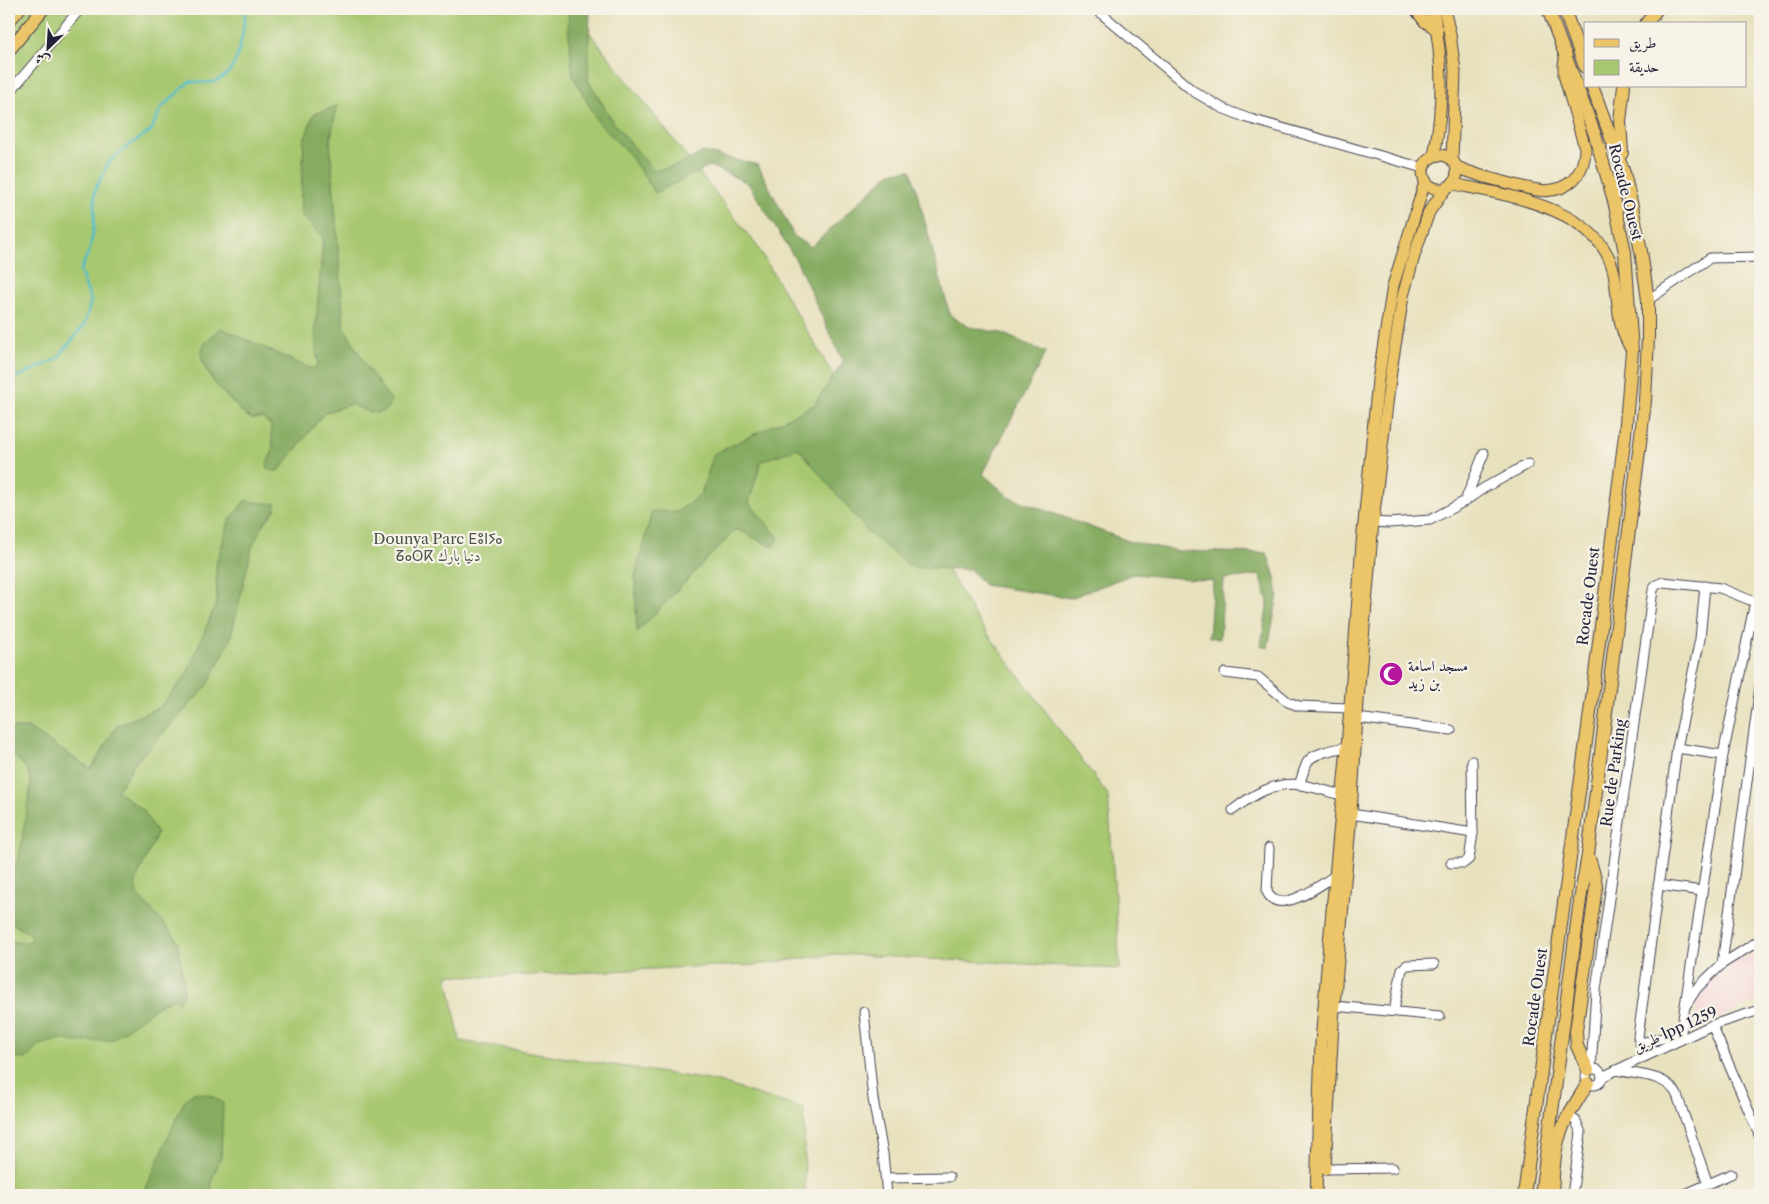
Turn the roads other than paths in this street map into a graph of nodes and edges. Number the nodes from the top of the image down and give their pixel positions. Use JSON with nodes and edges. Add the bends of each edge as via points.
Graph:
{"nodes":[{"id":1,"x":19,"y":9,"type":"edge"},
{"id":2,"x":43,"y":9,"type":"edge"},
{"id":3,"x":80,"y":9,"type":"edge"},
{"id":4,"x":1096,"y":9,"type":"edge"},
{"id":5,"x":1416,"y":9,"type":"edge"},
{"id":6,"x":1433,"y":9,"type":"edge"},
{"id":7,"x":1548,"y":9,"type":"edge"},
{"id":8,"x":1564,"y":9,"type":"edge"},
{"id":9,"x":1657,"y":9,"type":"edge"},
{"id":10,"x":1445,"y":10,"type":"edge"},
{"id":11,"x":9,"y":21,"type":"edge"},
{"id":12,"x":1647,"y":22,"type":"edge"},
{"id":13,"x":1437,"y":29,"type":"junction"},
{"id":14,"x":9,"y":50,"type":"edge"},
{"id":15,"x":1566,"y":54,"type":"junction"},
{"id":16,"x":1584,"y":64,"type":"edge"},
{"id":17,"x":1593,"y":88,"type":"edge"},
{"id":18,"x":1624,"y":88,"type":"edge"},
{"id":19,"x":9,"y":93,"type":"edge"},
{"id":20,"x":1434,"y":156,"type":"junction"},
{"id":21,"x":1454,"y":163,"type":"junction"},
{"id":22,"x":1423,"y":168,"type":"junction"},
{"id":23,"x":1624,"y":173,"type":"junction"},
{"id":24,"x":1425,"y":182,"type":"junction"},
{"id":25,"x":1449,"y":186,"type":"junction"},
{"id":26,"x":1760,"y":257,"type":"edge"},
{"id":27,"x":1648,"y":300,"type":"junction"},
{"id":28,"x":1632,"y":351,"type":"junction"},
{"id":29,"x":1484,"y":453,"type":"dead end"},
{"id":30,"x":1528,"y":464,"type":"dead end"},
{"id":31,"x":1465,"y":501,"type":"junction"},
{"id":32,"x":1374,"y":522,"type":"junction"},
{"id":33,"x":1706,"y":586,"type":"junction"},
{"id":34,"x":1758,"y":603,"type":"edge"},
{"id":35,"x":1226,"y":673,"type":"dead end"},
{"id":36,"x":1355,"y":686,"type":"junction"},
{"id":37,"x":1760,"y":687,"type":"edge"},
{"id":38,"x":1350,"y":708,"type":"junction"},
{"id":39,"x":1357,"y":718,"type":"junction"},
{"id":40,"x":1451,"y":730,"type":"dead end"},
{"id":41,"x":1347,"y":748,"type":"junction"},
{"id":42,"x":1677,"y":748,"type":"junction"},
{"id":43,"x":1723,"y":755,"type":"junction"},
{"id":44,"x":1472,"y":761,"type":"dead end"},
{"id":45,"x":1299,"y":785,"type":"junction"},
{"id":46,"x":1342,"y":795,"type":"junction"},
{"id":47,"x":1233,"y":810,"type":"dead end"},
{"id":48,"x":1351,"y":814,"type":"junction"},
{"id":49,"x":1473,"y":833,"type":"junction"},
{"id":50,"x":1269,"y":848,"type":"dead end"},
{"id":51,"x":1588,"y":855,"type":"junction"},
{"id":52,"x":1451,"y":863,"type":"dead end"},
{"id":53,"x":1334,"y":876,"type":"junction"},
{"id":54,"x":1658,"y":885,"type":"junction"},
{"id":55,"x":1702,"y":891,"type":"junction"},
{"id":56,"x":1760,"y":940,"type":"edge"},
{"id":57,"x":1434,"y":964,"type":"dead end"},
{"id":58,"x":1722,"y":964,"type":"junction"},
{"id":59,"x":1334,"y":1006,"type":"junction"},
{"id":60,"x":1684,"y":1009,"type":"junction"},
{"id":61,"x":1760,"y":1010,"type":"edge"},
{"id":62,"x":1394,"y":1011,"type":"junction"},
{"id":63,"x":864,"y":1012,"type":"dead end"},
{"id":64,"x":1440,"y":1016,"type":"dead end"},
{"id":65,"x":1712,"y":1025,"type":"junction"},
{"id":66,"x":1616,"y":1070,"type":"junction"},
{"id":67,"x":1589,"y":1074,"type":"junction"},
{"id":68,"x":1602,"y":1077,"type":"junction"},
{"id":69,"x":1568,"y":1116,"type":"junction"},
{"id":70,"x":1760,"y":1137,"type":"edge"},
{"id":71,"x":1393,"y":1168,"type":"dead end"},
{"id":72,"x":1326,"y":1169,"type":"junction"},
{"id":73,"x":1731,"y":1174,"type":"dead end"},
{"id":74,"x":949,"y":1177,"type":"dead end"},
{"id":75,"x":886,"y":1178,"type":"junction"},
{"id":76,"x":1708,"y":1184,"type":"junction"},
{"id":77,"x":887,"y":1195,"type":"edge"},
{"id":78,"x":1316,"y":1195,"type":"edge"},
{"id":79,"x":1324,"y":1195,"type":"edge"},
{"id":80,"x":1524,"y":1195,"type":"edge"},
{"id":81,"x":1541,"y":1195,"type":"edge"},
{"id":82,"x":1552,"y":1195,"type":"edge"},
{"id":83,"x":1572,"y":1195,"type":"edge"},
{"id":84,"x":1683,"y":1195,"type":"edge"}],
"edges":[{"from":1,"to":11,"type":"highway"},
{"from":2,"to":14,"type":"highway"},
{"from":3,"to":19,"type":"street"},
{"from":4,"to":22,"type":"street","via":[[1193,90],[1222,108]]},
{"from":5,"to":13,"type":"highway"},
{"from":6,"to":13,"type":"main road"},
{"from":7,"to":15,"type":"highway","name":"Rocade Ouest"},
{"from":8,"to":16,"type":"highway"},
{"from":9,"to":12,"type":"highway"},
{"from":10,"to":21,"type":"main road","via":[[1455,71]]},
{"from":13,"to":20,"type":"main road","via":[[1442,97]]},
{"from":15,"to":21,"type":"main road","via":[[1564,75],[1584,148],[1584,161],[1577,177],[1563,188],[1545,192],[1483,177]]},
{"from":15,"to":28,"type":"highway","name":"Rocade Ouest","via":[[1595,135],[1616,210],[1626,260]]},
{"from":17,"to":23,"type":"highway","name":"Rocade Ouest"},
{"from":18,"to":23,"type":"highway","via":[[1620,121]]},
{"from":20,"to":21,"type":"main road","via":[[1442,155]]},
{"from":20,"to":22,"type":"main road"},
{"from":21,"to":25,"type":"main road","via":[[1456,178]]},
{"from":22,"to":24,"type":"main road"},
{"from":23,"to":27,"type":"highway","name":"Rocade Ouest"},
{"from":24,"to":25,"type":"main road","via":[[1436,189]]},
{"from":24,"to":36,"type":"main road","via":[[1393,286],[1382,354],[1362,543]]},
{"from":25,"to":28,"type":"main road","via":[[1541,206],[1572,220],[1595,236],[1611,263],[1622,334]]},
{"from":25,"to":32,"type":"main road","via":[[1426,219],[1403,296],[1390,371]]},
{"from":26,"to":27,"type":"street","via":[[1710,258]]},
{"from":27,"to":51,"type":"highway","name":"Rocade Ouest","via":[[1643,418]]},
{"from":28,"to":80,"type":"highway","name":"Rocade Ouest","via":[[1625,435],[1599,640]]},
{"from":29,"to":31,"type":"street"},
{"from":30,"to":31,"type":"street"},
{"from":31,"to":32,"type":"street","via":[[1430,520]]},
{"from":32,"to":36,"type":"main road"},
{"from":33,"to":34,"type":"street","name":"Rue de Parking"},
{"from":33,"to":42,"type":"street","via":[[1700,639]]},
{"from":33,"to":67,"type":"street","name":"Rue de Parking","via":[[1663,582],[1652,590],[1596,990]]},
{"from":34,"to":43,"type":"street","name":"Rue de Parking"},
{"from":35,"to":38,"type":"street","via":[[1258,677],[1288,702],[1299,706]]},
{"from":36,"to":38,"type":"main road"},
{"from":36,"to":39,"type":"main road"},
{"from":37,"to":58,"type":"street"},
{"from":38,"to":41,"type":"main road"},
{"from":39,"to":40,"type":"street"},
{"from":39,"to":48,"type":"main road"},
{"from":41,"to":45,"type":"street","via":[[1311,758]]},
{"from":41,"to":46,"type":"main road"},
{"from":42,"to":43,"type":"street"},
{"from":42,"to":54,"type":"street"},
{"from":43,"to":55,"type":"street","name":"Rue de Parking"},
{"from":44,"to":49,"type":"street"},
{"from":45,"to":46,"type":"street"},
{"from":45,"to":47,"type":"street","via":[[1261,791]]},
{"from":46,"to":53,"type":"main road"},
{"from":48,"to":49,"type":"street"},
{"from":48,"to":59,"type":"main road"},
{"from":49,"to":52,"type":"street","via":[[1468,861]]},
{"from":50,"to":53,"type":"street","via":[[1267,892],[1275,900],[1293,900]]},
{"from":51,"to":67,"type":"highway","via":[[1596,887],[1576,1039]]},
{"from":51,"to":81,"type":"highway","name":"Rocade Ouest"},
{"from":53,"to":78,"type":"main road","via":[[1322,1043]]},
{"from":54,"to":55,"type":"street"},
{"from":54,"to":60,"type":"street","name":"Rue de Parking","via":[[1638,1036],[1640,1043],[1680,1032]]},
{"from":55,"to":60,"type":"street","name":"Rue de Parking"},
{"from":56,"to":58,"type":"street"},
{"from":57,"to":62,"type":"street","via":[[1407,965],[1402,969]]},
{"from":58,"to":60,"type":"street","via":[[1697,988]]},
{"from":59,"to":62,"type":"street"},
{"from":59,"to":72,"type":"main road"},
{"from":61,"to":65,"type":"street","name":"طريق lpp 1259"},
{"from":62,"to":64,"type":"street"},
{"from":63,"to":75,"type":"street","via":[[873,1099]]},
{"from":65,"to":66,"type":"street","name":"طريق lpp 1259"},
{"from":65,"to":70,"type":"street"},
{"from":66,"to":68,"type":"street","name":"طريق lpp 1259"},
{"from":66,"to":76,"type":"street","via":[[1664,1080],[1672,1086]]},
{"from":67,"to":68,"type":"street","via":[[1598,1070]]},
{"from":67,"to":68,"type":"street","name":"طريق lpp 1259","via":[[1596,1085]]},
{"from":67,"to":69,"type":"highway"},
{"from":69,"to":82,"type":"highway","via":[[1557,1146]]},
{"from":69,"to":83,"type":"street","via":[[1576,1122],[1581,1133]]},
{"from":71,"to":72,"type":"street"},
{"from":72,"to":79,"type":"main road"},
{"from":73,"to":76,"type":"street"},
{"from":74,"to":75,"type":"street"},
{"from":75,"to":77,"type":"street"},
{"from":76,"to":84,"type":"street"}]}
